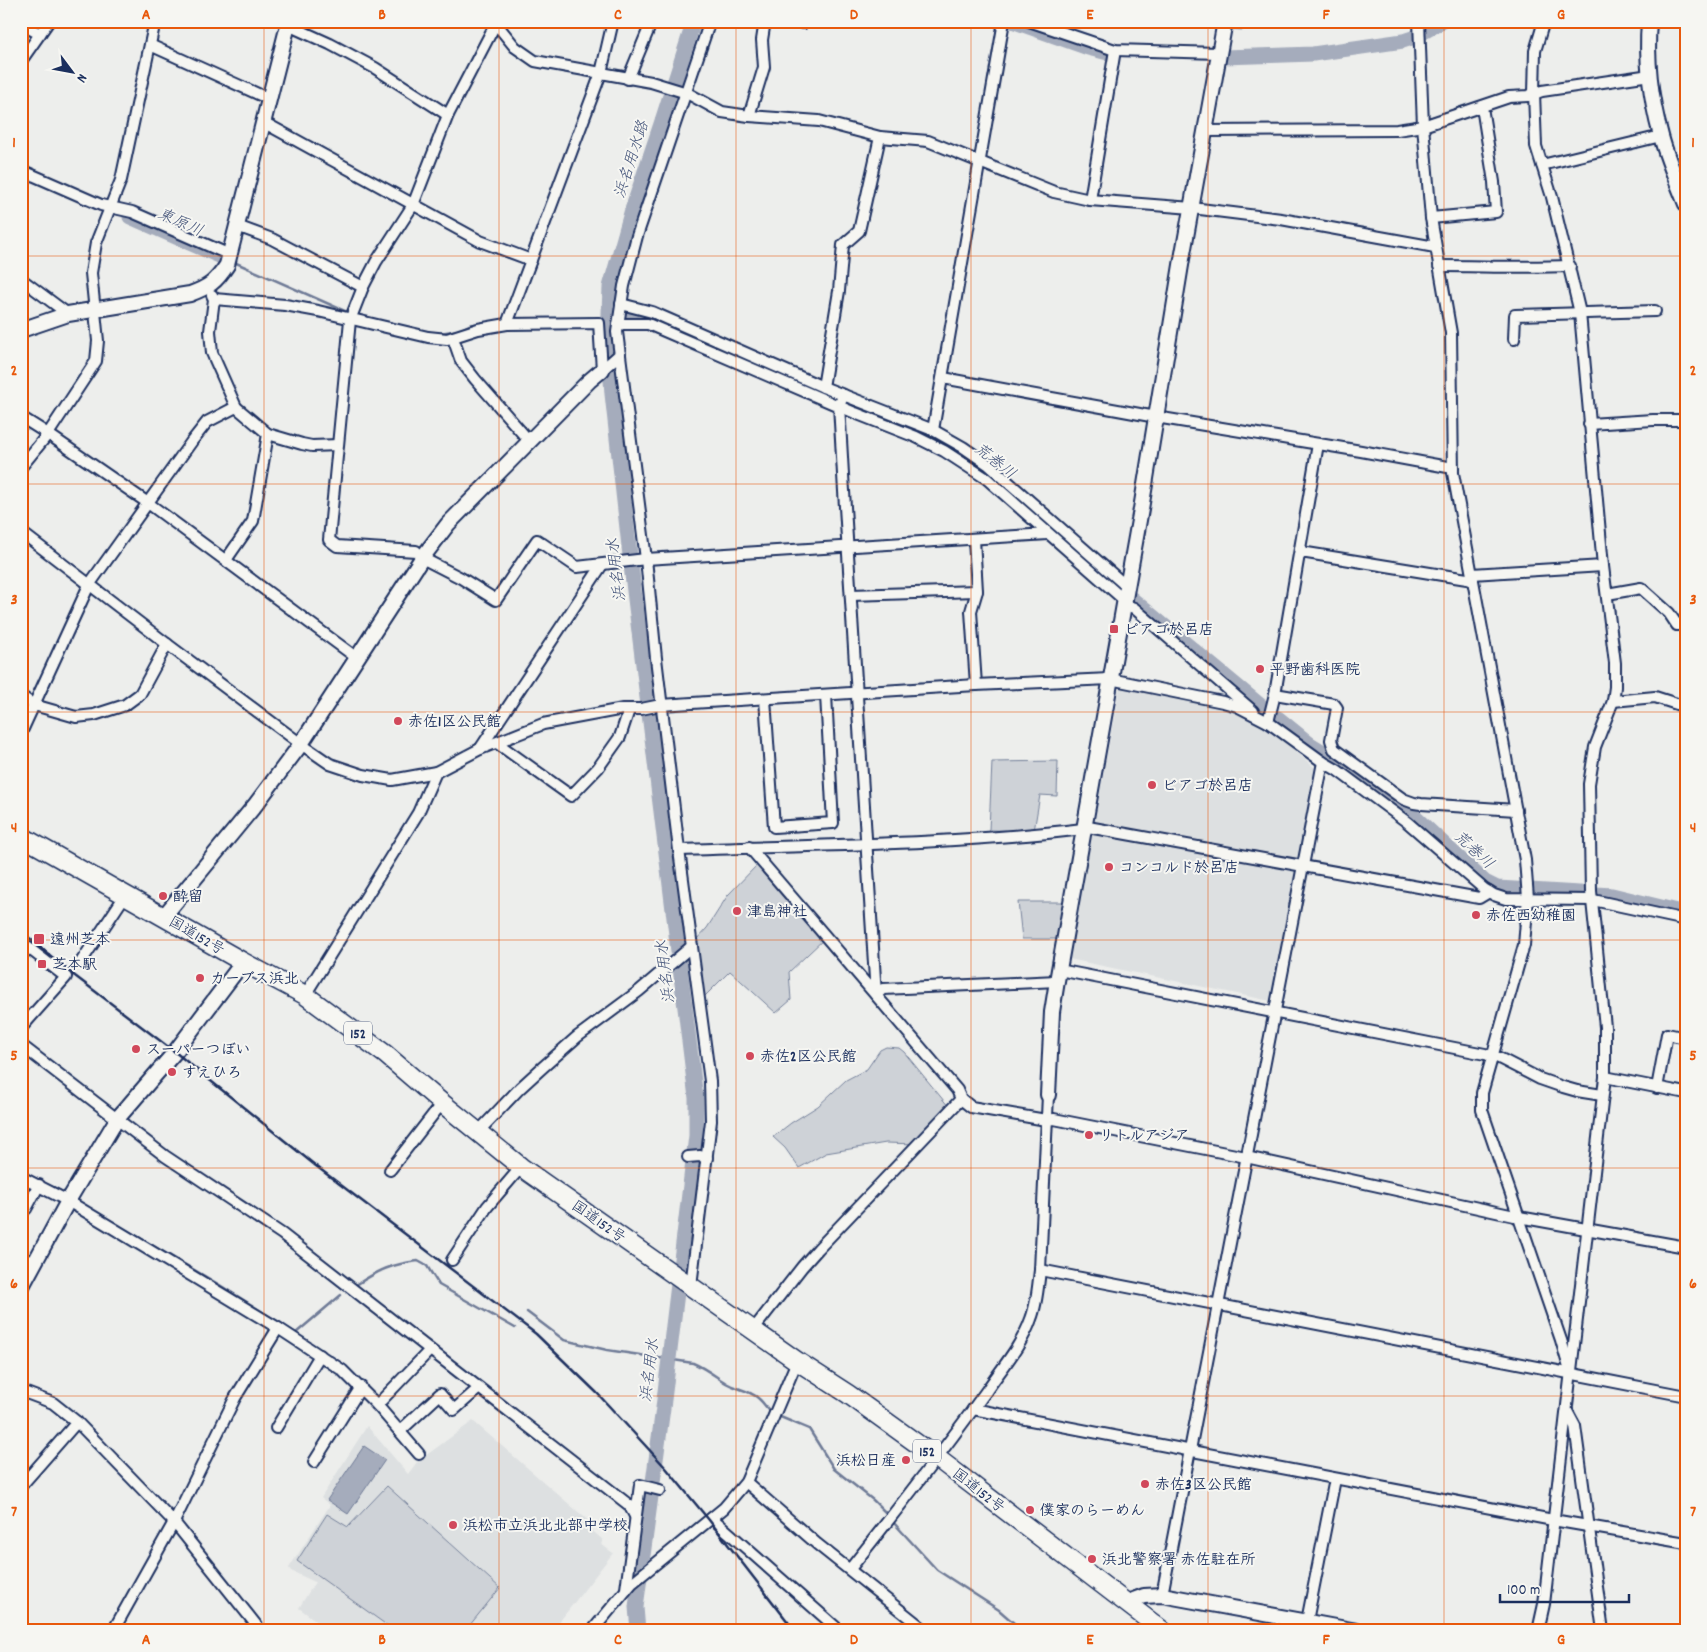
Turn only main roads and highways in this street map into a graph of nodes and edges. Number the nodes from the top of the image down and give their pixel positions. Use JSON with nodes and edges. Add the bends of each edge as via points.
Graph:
{"nodes":[{"id":1,"x":21,"y":836,"type":"edge"},
{"id":2,"x":1152,"y":1627,"type":"edge"}],
"edges":[{"from":1,"to":2,"type":"highway","name":"国道152号","number":"152","via":[[305,995],[385,1054],[520,1167],[937,1458],[1126,1603]]}]}
